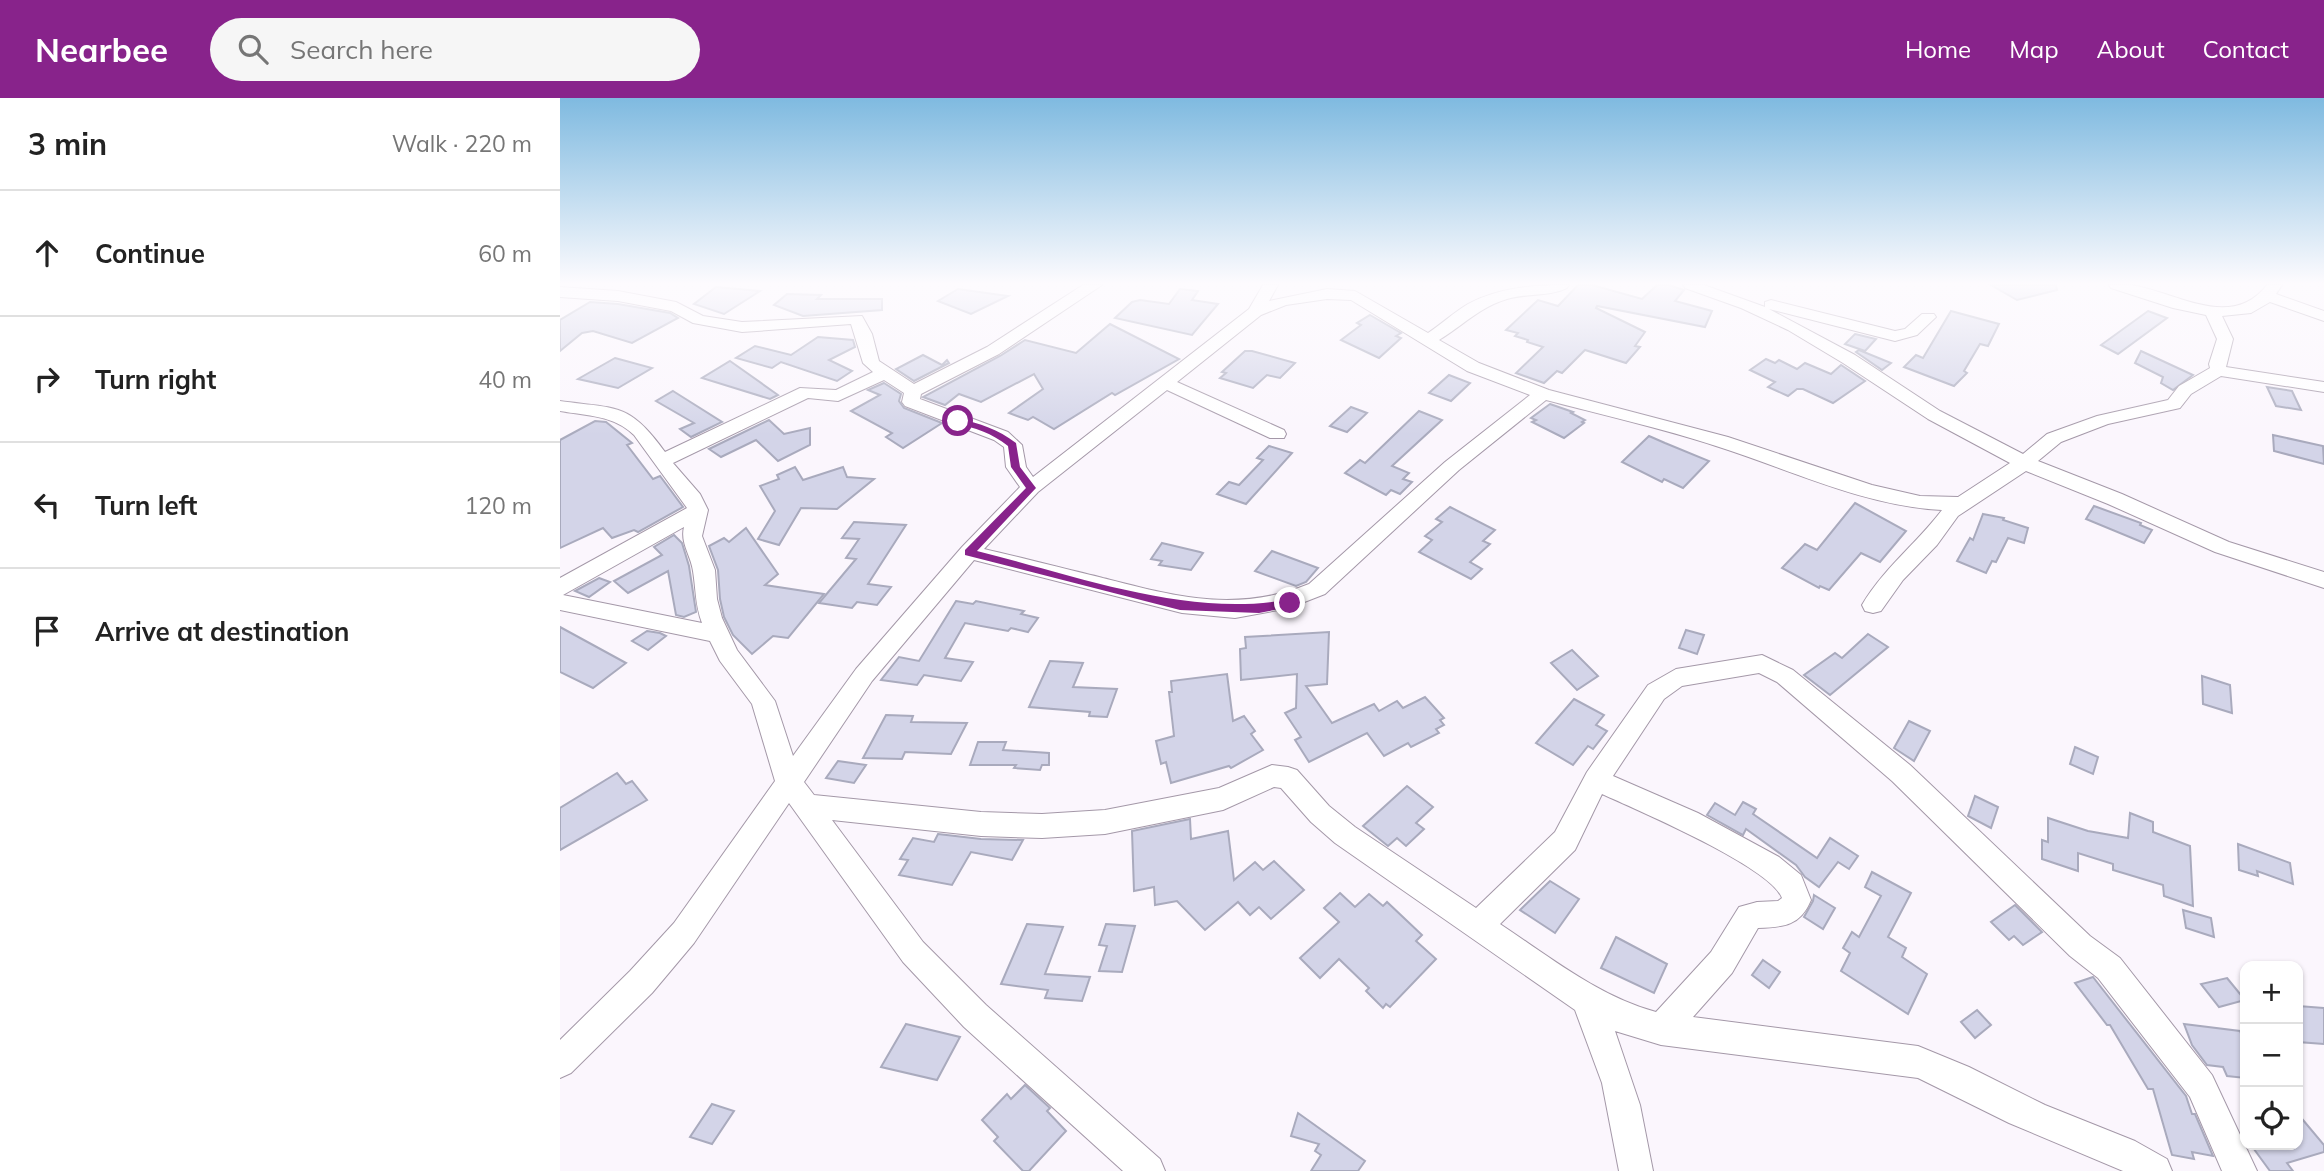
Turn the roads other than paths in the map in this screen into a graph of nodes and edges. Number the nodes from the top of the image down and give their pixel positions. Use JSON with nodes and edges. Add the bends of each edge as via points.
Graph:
{"nodes":[{"id":1,"x":864,"y":335,"type":"edge"},
{"id":2,"x":1013,"y":335,"type":"edge"},
{"id":3,"x":1225,"y":335,"type":"edge"},
{"id":4,"x":1421,"y":335,"type":"edge"},
{"id":5,"x":1436,"y":335,"type":"edge"},
{"id":6,"x":1807,"y":335,"type":"edge"},
{"id":7,"x":2223,"y":335,"type":"edge"},
{"id":8,"x":1428,"y":339,"type":"junction"},
{"id":9,"x":2219,"y":370,"type":"junction"},
{"id":10,"x":884,"y":373,"type":"junction"},
{"id":11,"x":1164,"y":382,"type":"junction"},
{"id":12,"x":2324,"y":387,"type":"edge"},
{"id":13,"x":913,"y":391,"type":"junction"},
{"id":14,"x":1543,"y":394,"type":"junction"},
{"id":15,"x":560,"y":406,"type":"edge"},
{"id":16,"x":1277,"y":434,"type":"dead end"},
{"id":17,"x":662,"y":461,"type":"junction"},
{"id":18,"x":2024,"y":464,"type":"junction"},
{"id":19,"x":1031,"y":488,"type":"junction"},
{"id":20,"x":1962,"y":504,"type":"junction"},
{"id":21,"x":698,"y":510,"type":"junction"},
{"id":22,"x":969,"y":552,"type":"junction"},
{"id":23,"x":2324,"y":580,"type":"edge"},
{"id":24,"x":560,"y":588,"type":"edge"},
{"id":25,"x":560,"y":603,"type":"edge"},
{"id":26,"x":1873,"y":605,"type":"dead end"},
{"id":27,"x":717,"y":634,"type":"junction"},
{"id":28,"x":1596,"y":780,"type":"junction"},
{"id":29,"x":788,"y":781,"type":"junction"},
{"id":30,"x":806,"y":806,"type":"junction"},
{"id":31,"x":1479,"y":925,"type":"junction"},
{"id":32,"x":1586,"y":999,"type":"junction"},
{"id":33,"x":1661,"y":1029,"type":"junction"},
{"id":34,"x":560,"y":1062,"type":"edge"},
{"id":35,"x":1149,"y":1171,"type":"edge"},
{"id":36,"x":1636,"y":1171,"type":"edge"},
{"id":37,"x":2155,"y":1171,"type":"edge"},
{"id":38,"x":2240,"y":1171,"type":"edge"}],
"edges":[{"from":1,"to":10,"type":"street","via":[[871,363]]},
{"from":2,"to":13,"type":"street","via":[[983,356]]},
{"from":3,"to":11,"type":"street"},
{"from":4,"to":8,"type":"street"},
{"from":5,"to":8,"type":"street"},
{"from":6,"to":18,"type":"street","via":[[1934,415]]},
{"from":7,"to":9,"type":"street"},
{"from":8,"to":14,"type":"street","via":[[1473,368]]},
{"from":9,"to":12,"type":"street"},
{"from":9,"to":18,"type":"street","via":[[2185,390],[2174,404],[2116,416],[2054,438]]},
{"from":10,"to":13,"type":"street"},
{"from":10,"to":17,"type":"street","via":[[838,396],[806,392]]},
{"from":11,"to":16,"type":"street"},
{"from":11,"to":19,"type":"street"},
{"from":13,"to":19,"type":"street","via":[[911,402],[981,426],[1013,445],[1016,467]]},
{"from":14,"to":20,"type":"street","via":[[1721,441],[1868,491],[1920,502]]},
{"from":14,"to":22,"type":"street","via":[[1452,466],[1317,589],[1290,603],[1259,609],[1180,606]]},
{"from":15,"to":17,"type":"street","via":[[619,415],[641,431]]},
{"from":17,"to":21,"type":"street"},
{"from":18,"to":20,"type":"street"},
{"from":18,"to":23,"type":"street","via":[[2222,547]]},
{"from":19,"to":22,"type":"street"},
{"from":20,"to":26,"type":"street","via":[[1942,520]]},
{"from":21,"to":24,"type":"street"},
{"from":21,"to":27,"type":"street","via":[[692,536]]},
{"from":22,"to":29,"type":"street","via":[[864,675]]},
{"from":25,"to":27,"type":"street"},
{"from":27,"to":29,"type":"street","via":[[763,701]]},
{"from":28,"to":31,"type":"street","via":[[1565,841]]},
{"from":28,"to":33,"type":"street","via":[[1689,821],[1769,866],[1791,884],[1797,900],[1790,911],[1776,917],[1762,912],[1749,917],[1713,974]]},
{"from":28,"to":38,"type":"street","via":[[1665,684],[1676,678],[1762,664],[1785,676],[1901,773],[2080,946],[2109,968],[2201,1086]]},
{"from":29,"to":30,"type":"street"},
{"from":29,"to":34,"type":"street","via":[[684,933]]},
{"from":30,"to":31,"type":"street","via":[[981,824],[1105,822],[1223,799],[1280,776],[1288,778],[1345,835]]},
{"from":30,"to":35,"type":"street","via":[[913,952],[975,1016]]},
{"from":31,"to":32,"type":"street"},
{"from":32,"to":33,"type":"street","via":[[1624,1019]]},
{"from":32,"to":36,"type":"street","via":[[1624,1097]]},
{"from":33,"to":37,"type":"street","via":[[1919,1062],[2137,1158]]}]}
